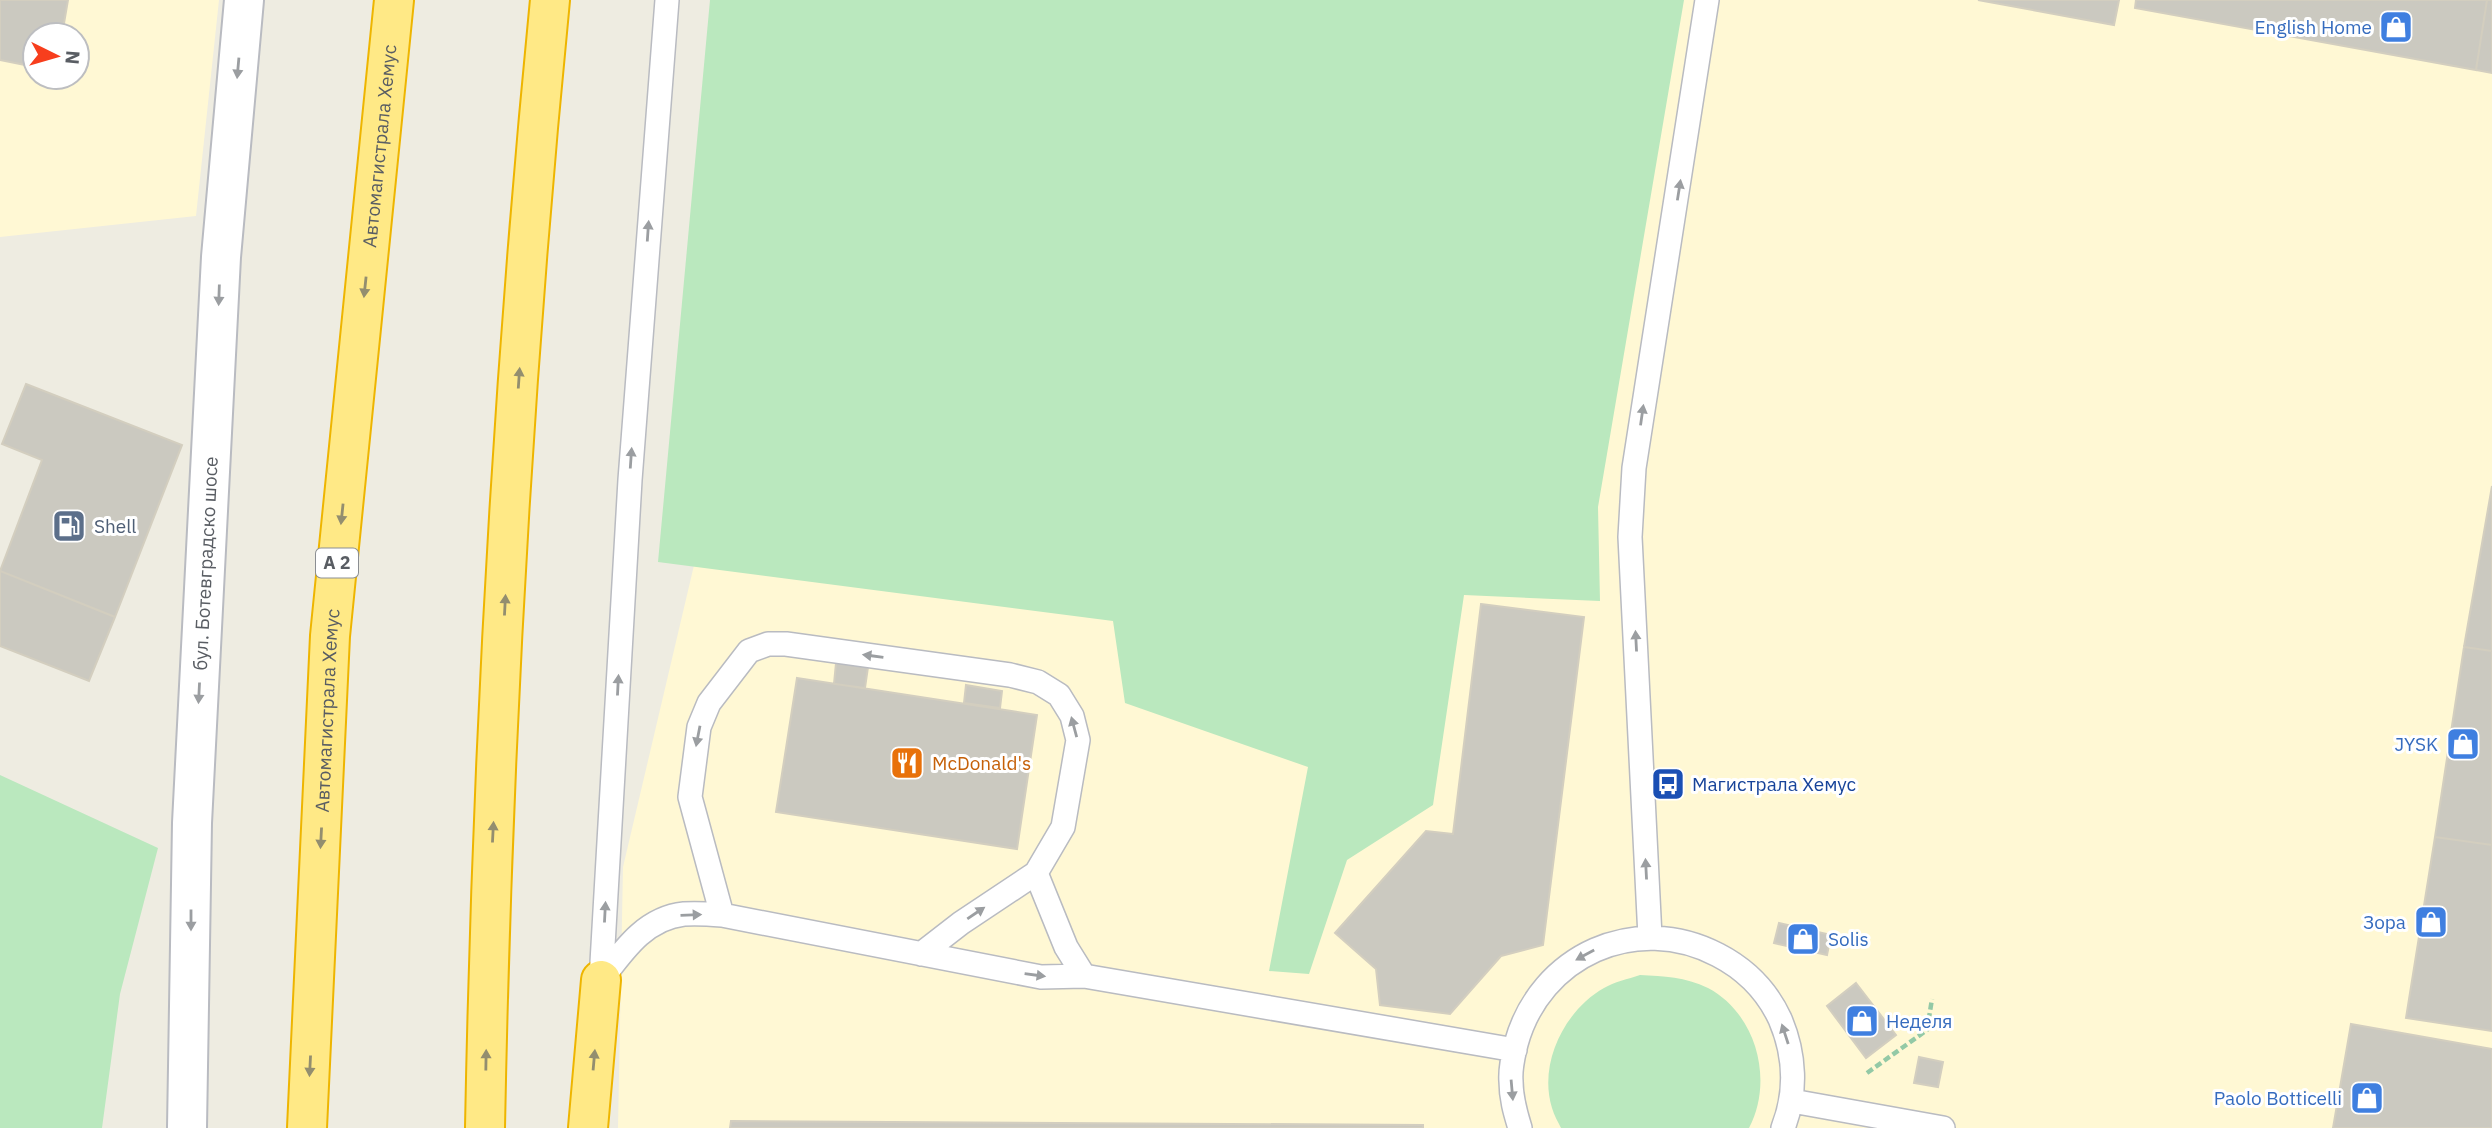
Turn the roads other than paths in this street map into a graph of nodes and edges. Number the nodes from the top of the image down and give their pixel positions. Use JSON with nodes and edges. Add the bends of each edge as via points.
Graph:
{"nodes":[{"id":1,"x":244,"y":0,"type":"edge"},
{"id":2,"x":394,"y":0,"type":"edge"},
{"id":3,"x":550,"y":0,"type":"edge"},
{"id":4,"x":667,"y":0,"type":"edge"},
{"id":5,"x":1707,"y":0,"type":"edge"},
{"id":6,"x":1036,"y":873,"type":"junction"},
{"id":7,"x":722,"y":915,"type":"junction"},
{"id":8,"x":1650,"y":937,"type":"junction"},
{"id":9,"x":921,"y":954,"type":"junction"},
{"id":10,"x":1084,"y":976,"type":"junction"},
{"id":11,"x":601,"y":980,"type":"junction"},
{"id":12,"x":1515,"y":1051,"type":"junction"},
{"id":13,"x":1791,"y":1101,"type":"junction"},
{"id":14,"x":187,"y":1128,"type":"edge"},
{"id":15,"x":307,"y":1128,"type":"edge"},
{"id":16,"x":485,"y":1128,"type":"edge"},
{"id":17,"x":588,"y":1128,"type":"edge"},
{"id":18,"x":1520,"y":1128,"type":"edge"},
{"id":19,"x":1783,"y":1128,"type":"edge"},
{"id":20,"x":1943,"y":1128,"type":"edge"}],
"edges":[{"from":1,"to":14,"type":"street","name":"бул. Ботевградско шосе","one_way":true,"via":[[221,257],[192,823]]},
{"from":2,"to":15,"type":"highway","name":"Автомагистрала Хемус","number":"A 2","one_way":true,"via":[[330,636]]},
{"from":16,"to":3,"type":"highway","one_way":true,"via":[[489,915],[511,487]]},
{"from":11,"to":4,"type":"lane","one_way":true,"via":[[631,466]]},
{"from":8,"to":5,"type":"lane","one_way":true,"via":[[1630,537],[1633,482]]},
{"from":6,"to":7,"type":"lane","one_way":true,"via":[[1063,827],[1078,740],[1072,716],[1059,695],[1038,682],[1010,675],[768,644],[749,651],[709,703],[699,727],[690,797]]},
{"from":9,"to":6,"type":"lane","one_way":true},
{"from":6,"to":10,"type":"lane","via":[[1066,947]]},
{"from":7,"to":9,"type":"lane"},
{"from":11,"to":7,"type":"lane","one_way":true,"via":[[625,947],[649,926],[682,914]]},
{"from":8,"to":12,"type":"lane","one_way":true,"via":[[1612,943],[1585,953],[1562,969],[1536,997],[1522,1023]]},
{"from":13,"to":8,"type":"lane","one_way":true,"via":[[1793,1067],[1786,1034],[1763,990],[1736,964],[1698,944]]},
{"from":9,"to":10,"type":"lane","one_way":true,"via":[[1041,977]]},
{"from":10,"to":12,"type":"lane"},
{"from":17,"to":11,"type":"highway","one_way":true},
{"from":12,"to":18,"type":"lane","one_way":true,"via":[[1510,1079]]},
{"from":13,"to":19,"type":"lane"},
{"from":13,"to":20,"type":"lane"}]}
